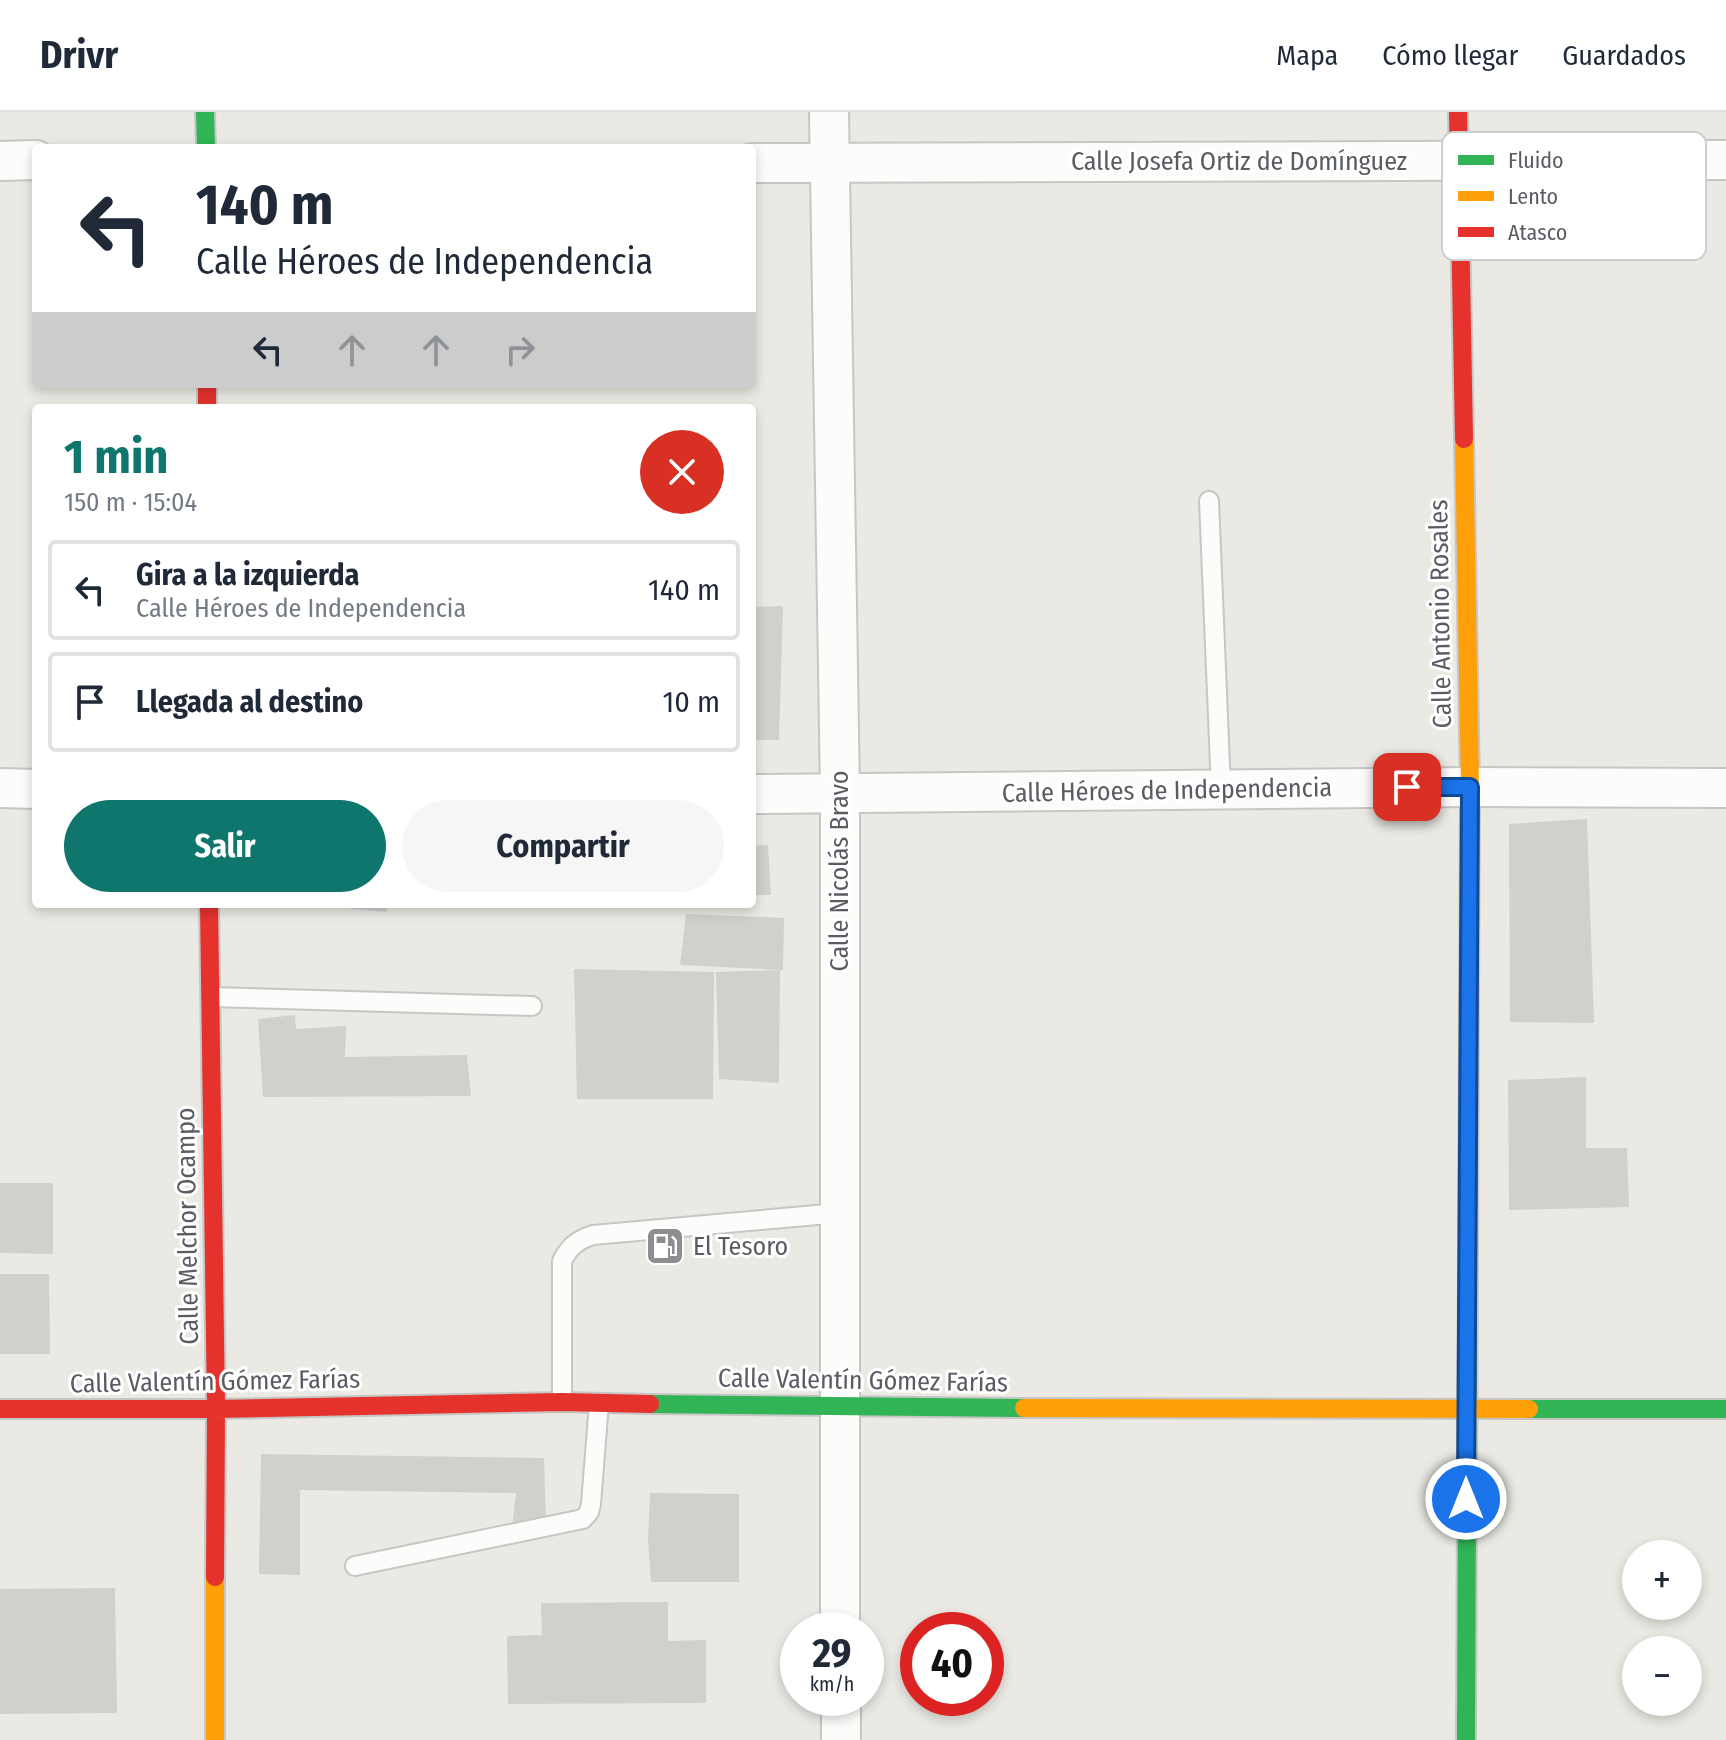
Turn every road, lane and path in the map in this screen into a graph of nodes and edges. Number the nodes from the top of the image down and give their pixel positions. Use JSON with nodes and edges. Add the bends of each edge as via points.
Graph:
{"nodes":[{"id":1,"x":205,"y":112,"type":"edge"},
{"id":2,"x":829,"y":112,"type":"edge"},
{"id":3,"x":206,"y":144,"type":"edge"},
{"id":4,"x":1442,"y":159,"type":"edge"},
{"id":5,"x":32,"y":160,"type":"edge"},
{"id":6,"x":1706,"y":160,"type":"edge"},
{"id":7,"x":1726,"y":160,"type":"edge"},
{"id":8,"x":0,"y":161,"type":"edge"},
{"id":9,"x":756,"y":163,"type":"edge"},
{"id":10,"x":829,"y":165,"type":"junction"},
{"id":11,"x":1460,"y":260,"type":"edge"},
{"id":12,"x":1209,"y":501,"type":"dead end"},
{"id":13,"x":1470,"y":787,"type":"junction"},
{"id":14,"x":0,"y":788,"type":"edge"},
{"id":15,"x":1726,"y":788,"type":"edge"},
{"id":16,"x":32,"y":789,"type":"edge"},
{"id":17,"x":1221,"y":789,"type":"junction"},
{"id":18,"x":756,"y":794,"type":"edge"},
{"id":19,"x":840,"y":794,"type":"junction"},
{"id":20,"x":209,"y":908,"type":"edge"},
{"id":21,"x":210,"y":997,"type":"junction"},
{"id":22,"x":532,"y":1006,"type":"dead end"},
{"id":23,"x":839,"y":1213,"type":"junction"},
{"id":24,"x":562,"y":1402,"type":"junction"},
{"id":25,"x":599,"y":1403,"type":"junction"},
{"id":26,"x":840,"y":1408,"type":"junction"},
{"id":27,"x":1467,"y":1408,"type":"junction"},
{"id":28,"x":0,"y":1409,"type":"edge"},
{"id":29,"x":216,"y":1409,"type":"junction"},
{"id":30,"x":1726,"y":1409,"type":"edge"},
{"id":31,"x":355,"y":1566,"type":"dead end"},
{"id":32,"x":840,"y":1612,"type":"edge"},
{"id":33,"x":841,"y":1716,"type":"edge"},
{"id":34,"x":215,"y":1740,"type":"edge"},
{"id":35,"x":841,"y":1740,"type":"edge"},
{"id":36,"x":1466,"y":1740,"type":"edge"}],
"edges":[{"from":1,"to":3,"type":"street"},
{"from":2,"to":10,"type":"street","name":"Calle Nicolás Bravo"},
{"from":4,"to":10,"type":"street","name":"Calle Josefa Ortiz de Domínguez"},
{"from":5,"to":8,"type":"street"},
{"from":6,"to":7,"type":"street","name":"Calle Josefa Ortiz de Domínguez"},
{"from":9,"to":10,"type":"street","name":"Calle Josefa Ortiz de Domínguez"},
{"from":10,"to":19,"type":"street","name":"Calle Nicolás Bravo"},
{"from":11,"to":13,"type":"street","name":"Calle Antonio Rosales"},
{"from":12,"to":17,"type":"lane"},
{"from":13,"to":15,"type":"street","name":"Calle Héroes de Independencia"},
{"from":13,"to":17,"type":"street","name":"Calle Héroes de Independencia"},
{"from":13,"to":27,"type":"street","name":"Calle Antonio Rosales"},
{"from":14,"to":16,"type":"street"},
{"from":17,"to":19,"type":"street","name":"Calle Héroes de Independencia"},
{"from":18,"to":19,"type":"street","name":"Calle Héroes de Independencia"},
{"from":19,"to":23,"type":"street","name":"Calle Nicolás Bravo"},
{"from":20,"to":21,"type":"street","name":"Calle Melchor Ocampo"},
{"from":21,"to":22,"type":"lane"},
{"from":21,"to":29,"type":"street","name":"Calle Melchor Ocampo"},
{"from":23,"to":24,"type":"lane","via":[[581,1239],[562,1261]]},
{"from":23,"to":26,"type":"street","name":"Calle Nicolás Bravo"},
{"from":24,"to":25,"type":"street","name":"Calle Valentín Gómez Farías"},
{"from":24,"to":29,"type":"street","name":"Calle Valentín Gómez Farías"},
{"from":25,"to":26,"type":"street","name":"Calle Valentín Gómez Farías"},
{"from":25,"to":31,"type":"lane","via":[[591,1504],[583,1519]]},
{"from":26,"to":27,"type":"street","name":"Calle Valentín Gómez Farías"},
{"from":26,"to":32,"type":"street","name":"Calle Nicolás Bravo"},
{"from":27,"to":30,"type":"street","name":"Calle Valentín Gómez Farías"},
{"from":27,"to":36,"type":"street","name":"Calle Antonio Rosales"},
{"from":28,"to":29,"type":"street","name":"Calle Valentín Gómez Farías"},
{"from":29,"to":34,"type":"street","name":"Calle Melchor Ocampo"},
{"from":33,"to":35,"type":"street"}]}
